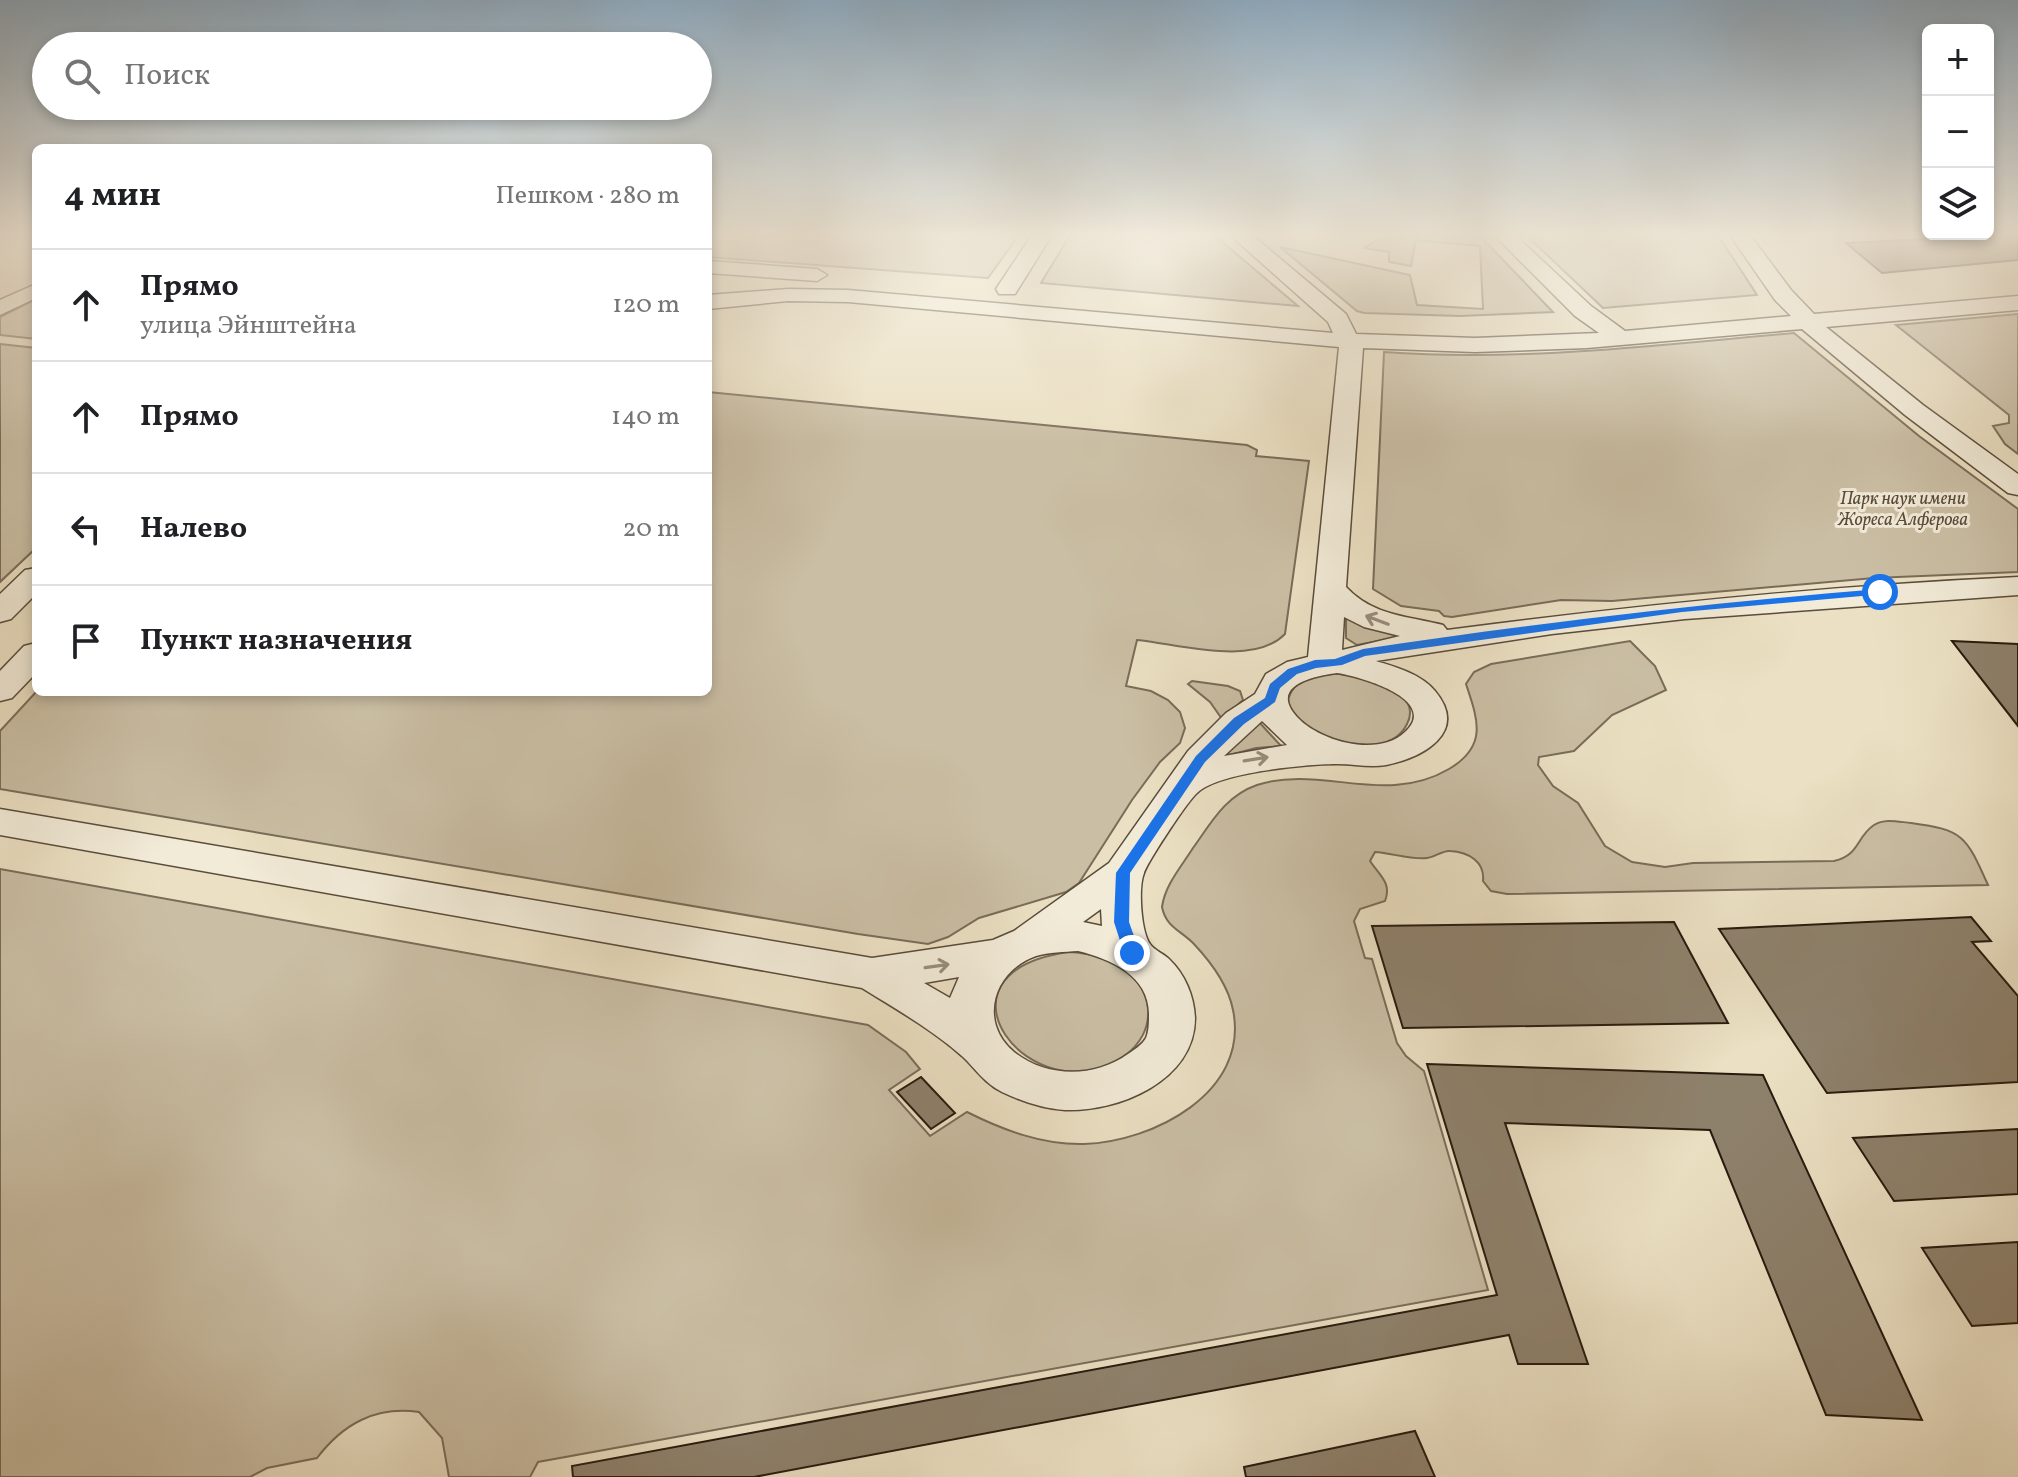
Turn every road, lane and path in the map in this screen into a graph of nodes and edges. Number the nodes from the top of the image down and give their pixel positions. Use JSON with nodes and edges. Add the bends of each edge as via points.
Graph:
{"nodes":[{"id":1,"x":963,"y":304,"type":"edge"},
{"id":2,"x":1129,"y":304,"type":"edge"},
{"id":3,"x":1315,"y":304,"type":"edge"},
{"id":4,"x":1577,"y":304,"type":"edge"},
{"id":5,"x":1795,"y":304,"type":"edge"},
{"id":6,"x":1991,"y":304,"type":"edge"},
{"id":7,"x":1811,"y":310,"type":"junction"},
{"id":8,"x":1630,"y":315,"type":"dead end"},
{"id":9,"x":1592,"y":318,"type":"junction"},
{"id":10,"x":1343,"y":330,"type":"junction"},
{"id":11,"x":1620,"y":338,"type":"junction"},
{"id":12,"x":2018,"y":487,"type":"edge"},
{"id":13,"x":32,"y":581,"type":"edge"},
{"id":14,"x":2018,"y":586,"type":"edge"},
{"id":15,"x":1329,"y":587,"type":"junction"},
{"id":16,"x":0,"y":612,"type":"edge"},
{"id":17,"x":1482,"y":635,"type":"junction"},
{"id":18,"x":32,"y":657,"type":"edge"},
{"id":19,"x":1331,"y":663,"type":"junction"},
{"id":20,"x":0,"y":691,"type":"edge"},
{"id":21,"x":1419,"y":695,"type":"junction"},
{"id":22,"x":1271,"y":699,"type":"junction"},
{"id":23,"x":1352,"y":755,"type":"junction"},
{"id":24,"x":1183,"y":783,"type":"junction"},
{"id":25,"x":0,"y":822,"type":"edge"},
{"id":26,"x":1123,"y":873,"type":"junction"},
{"id":27,"x":1011,"y":950,"type":"junction"},
{"id":28,"x":1132,"y":953,"type":"junction"},
{"id":29,"x":872,"y":974,"type":"junction"},
{"id":30,"x":979,"y":1044,"type":"junction"}],
"edges":[{"from":1,"to":10,"type":"street"},
{"from":2,"to":10,"type":"street"},
{"from":3,"to":10,"type":"street"},
{"from":4,"to":9,"type":"street"},
{"from":5,"to":7,"type":"street"},
{"from":6,"to":7,"type":"street"},
{"from":7,"to":11,"type":"street"},
{"from":7,"to":12,"type":"street","via":[[1914,410]]},
{"from":8,"to":9,"type":"street"},
{"from":9,"to":10,"type":"street"},
{"from":9,"to":11,"type":"street"},
{"from":10,"to":11,"type":"street","via":[[1475,345]]},
{"from":10,"to":15,"type":"street","via":[[1351,348]]},
{"from":13,"to":16,"type":"street"},
{"from":14,"to":17,"type":"street","via":[[1698,607]]},
{"from":17,"to":15,"type":"street","one_way":true,"via":[[1378,622],[1340,602]]},
{"from":15,"to":19,"type":"street"},
{"from":17,"to":19,"type":"street","via":[[1363,652]]},
{"from":17,"to":21,"type":"street","via":[[1441,656],[1427,670]]},
{"from":18,"to":20,"type":"street"},
{"from":19,"to":21,"type":"street","via":[[1393,675]]},
{"from":19,"to":22,"type":"street","via":[[1306,666],[1282,678]]},
{"from":21,"to":23,"type":"street","via":[[1429,718],[1419,739],[1391,753]]},
{"from":22,"to":23,"type":"street","via":[[1280,724],[1293,735]]},
{"from":22,"to":24,"type":"street","via":[[1209,749]]},
{"from":24,"to":23,"type":"street","one_way":true,"via":[[1258,758]]},
{"from":24,"to":26,"type":"street"},
{"from":25,"to":29,"type":"street"},
{"from":26,"to":27,"type":"street"},
{"from":26,"to":28,"type":"street","via":[[1121,922]]},
{"from":27,"to":28,"type":"street","via":[[1049,937],[1078,936]]},
{"from":29,"to":27,"type":"street","one_way":true},
{"from":27,"to":30,"type":"street","via":[[983,973],[971,995],[970,1019]]},
{"from":28,"to":30,"type":"street","via":[[1153,969],[1167,989],[1173,1011],[1171,1035],[1159,1056],[1139,1074],[1113,1087],[1050,1090],[1020,1080]]},
{"from":29,"to":30,"type":"street","via":[[930,1007]]}]}
